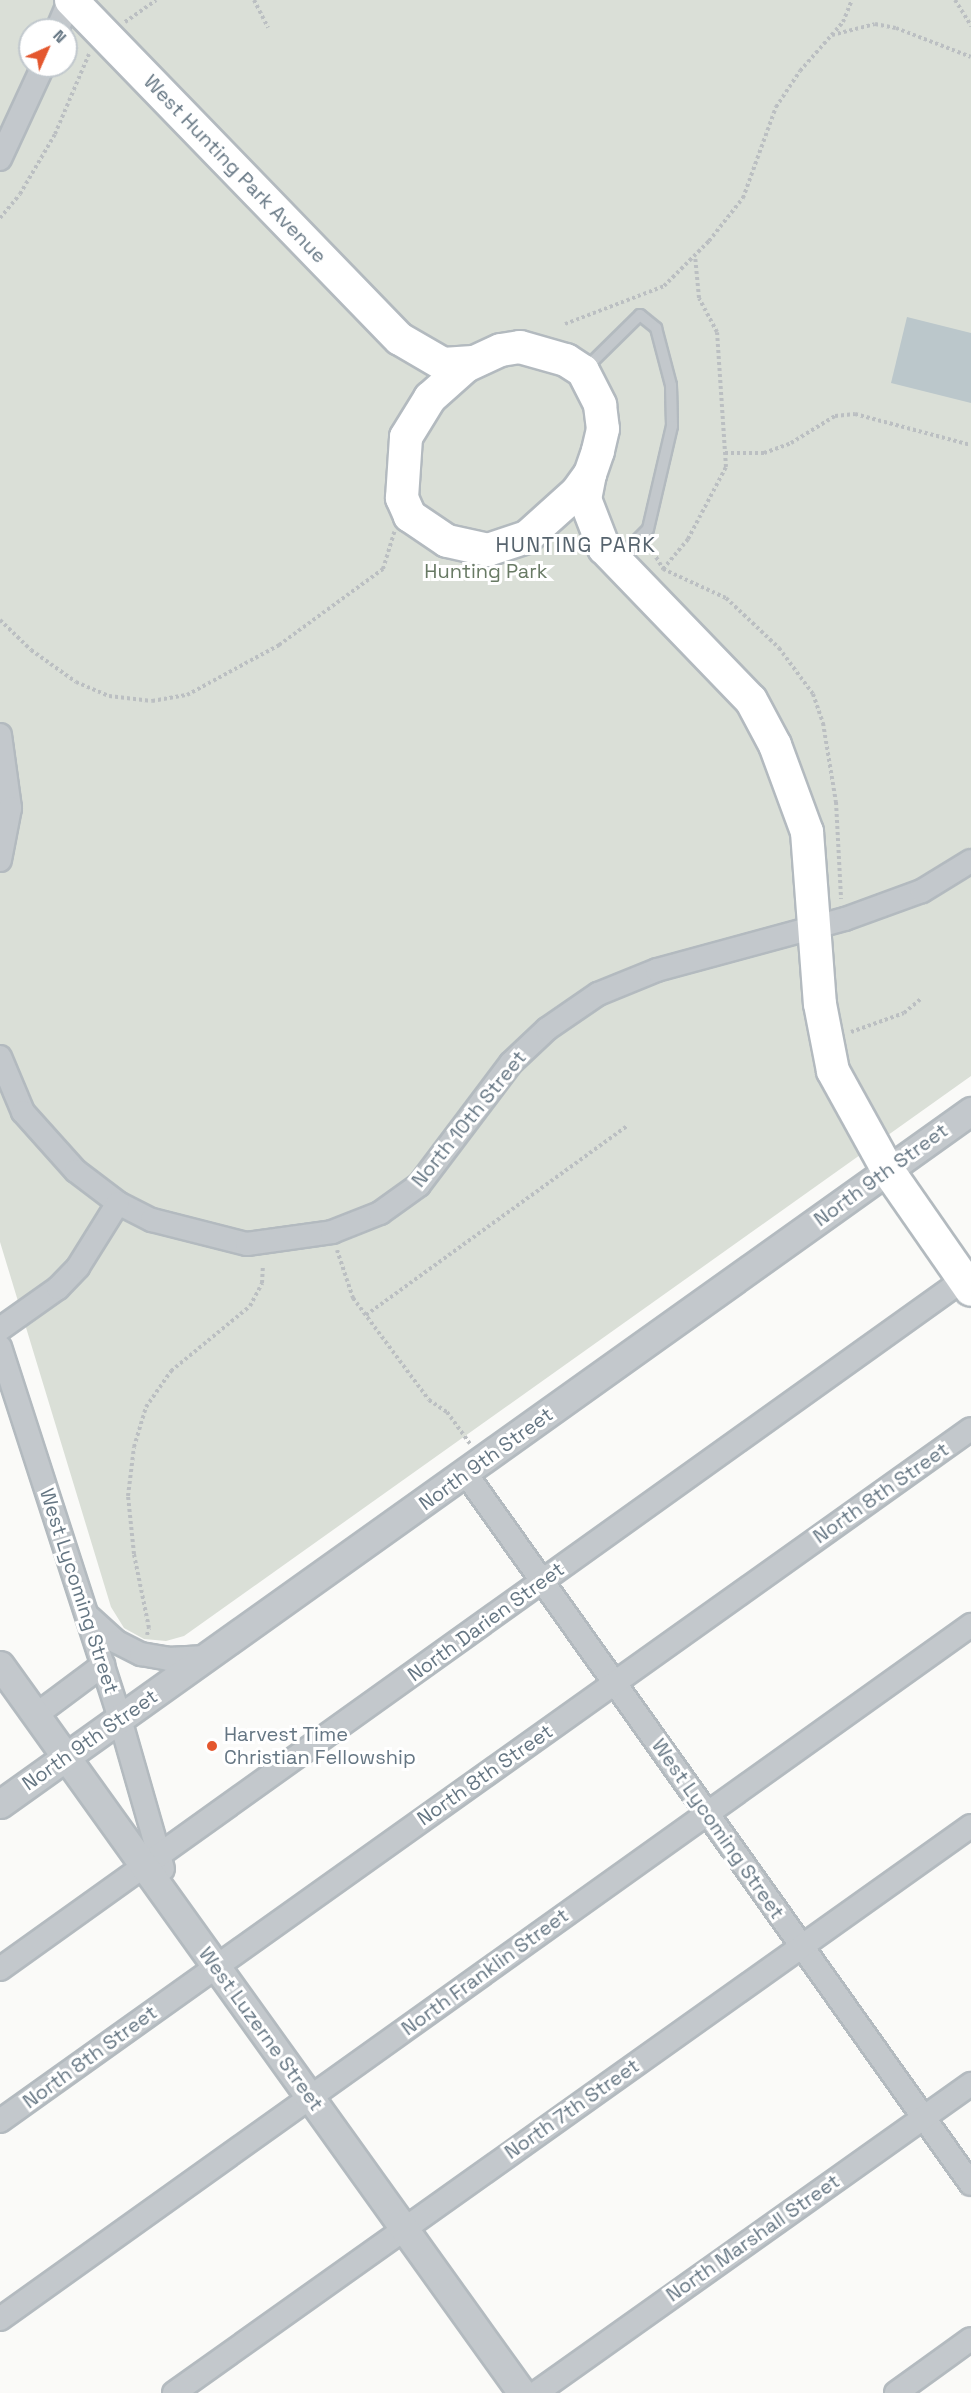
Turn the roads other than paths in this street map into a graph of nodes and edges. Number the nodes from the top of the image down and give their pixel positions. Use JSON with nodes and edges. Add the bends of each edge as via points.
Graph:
{"nodes":[{"id":1,"x":71,"y":0,"type":"edge"},
{"id":2,"x":63,"y":18,"type":"edge"},
{"id":3,"x":37,"y":78,"type":"edge"},
{"id":4,"x":0,"y":159,"type":"edge"},
{"id":5,"x":400,"y":339,"type":"junction"},
{"id":6,"x":473,"y":362,"type":"junction"},
{"id":7,"x":583,"y":371,"type":"junction"},
{"id":8,"x":418,"y":415,"type":"junction"},
{"id":9,"x":590,"y":474,"type":"junction"},
{"id":10,"x":527,"y":537,"type":"junction"},
{"id":11,"x":610,"y":554,"type":"junction"},
{"id":12,"x":0,"y":735,"type":"edge"},
{"id":13,"x":0,"y":860,"type":"edge"},
{"id":14,"x":971,"y":861,"type":"edge"},
{"id":15,"x":816,"y":927,"type":"junction"},
{"id":16,"x":0,"y":1057,"type":"edge"},
{"id":17,"x":971,"y":1111,"type":"edge"},
{"id":18,"x":887,"y":1169,"type":"junction"},
{"id":19,"x":118,"y":1203,"type":"junction"},
{"id":20,"x":968,"y":1281,"type":"edge"},
{"id":21,"x":0,"y":1329,"type":"edge"},
{"id":22,"x":0,"y":1347,"type":"edge"},
{"id":23,"x":971,"y":1429,"type":"edge"},
{"id":24,"x":465,"y":1474,"type":"junction"},
{"id":25,"x":542,"y":1582,"type":"junction"},
{"id":26,"x":87,"y":1615,"type":"junction"},
{"id":27,"x":971,"y":1624,"type":"edge"},
{"id":28,"x":206,"y":1657,"type":"junction"},
{"id":29,"x":0,"y":1665,"type":"edge"},
{"id":30,"x":103,"y":1665,"type":"junction"},
{"id":31,"x":614,"y":1683,"type":"junction"},
{"id":32,"x":36,"y":1715,"type":"junction"},
{"id":33,"x":120,"y":1719,"type":"junction"},
{"id":34,"x":66,"y":1757,"type":"junction"},
{"id":35,"x":0,"y":1804,"type":"edge"},
{"id":36,"x":707,"y":1813,"type":"junction"},
{"id":37,"x":971,"y":1826,"type":"edge"},
{"id":38,"x":152,"y":1861,"type":"junction"},
{"id":39,"x":802,"y":1946,"type":"junction"},
{"id":40,"x":216,"y":1966,"type":"junction"},
{"id":41,"x":0,"y":1969,"type":"edge"},
{"id":42,"x":971,"y":2084,"type":"edge"},
{"id":43,"x":310,"y":2098,"type":"junction"},
{"id":44,"x":923,"y":2117,"type":"junction"},
{"id":45,"x":0,"y":2121,"type":"edge"},
{"id":46,"x":971,"y":2184,"type":"edge"},
{"id":47,"x":404,"y":2229,"type":"junction"},
{"id":48,"x":0,"y":2319,"type":"edge"},
{"id":49,"x":971,"y":2339,"type":"edge"},
{"id":50,"x":174,"y":2393,"type":"edge"},
{"id":51,"x":522,"y":2393,"type":"edge"},
{"id":52,"x":536,"y":2393,"type":"edge"},
{"id":53,"x":896,"y":2393,"type":"edge"}],
"edges":[{"from":1,"to":2,"type":"street"},
{"from":1,"to":5,"type":"main road","name":"West Hunting Park Avenue"},
{"from":3,"to":4,"type":"street"},
{"from":5,"to":6,"type":"main road","name":"West Hunting Park Avenue","via":[[443,364]]},
{"from":5,"to":8,"type":"main road","name":"West Hunting Park Avenue","via":[[423,383]]},
{"from":6,"to":7,"type":"main road","name":"West Hunting Park Avenue","via":[[520,347],[566,360]]},
{"from":6,"to":8,"type":"main road","name":"West Hunting Park Avenue","via":[[447,381]]},
{"from":7,"to":9,"type":"main road","name":"West Hunting Park Avenue","via":[[600,405],[603,429]]},
{"from":7,"to":11,"type":"lane","via":[[640,315],[656,328],[671,385],[672,426],[648,529]]},
{"from":8,"to":10,"type":"main road","name":"West Hunting Park Avenue","via":[[406,437],[401,478],[402,498],[410,516],[447,541],[470,548],[488,550]]},
{"from":9,"to":10,"type":"main road","name":"West Hunting Park Avenue","via":[[560,509]]},
{"from":9,"to":11,"type":"main road","name":"West Hunting Park Avenue","via":[[585,499]]},
{"from":10,"to":11,"type":"main road","name":"West Hunting Park Avenue","via":[[555,530],[572,533]]},
{"from":11,"to":15,"type":"main road","name":"West Hunting Park Avenue","via":[[751,700],[776,745],[807,832]]},
{"from":12,"to":13,"type":"street","via":[[10,808]]},
{"from":14,"to":15,"type":"street","name":"North 10th Street","via":[[922,891]]},
{"from":15,"to":18,"type":"main road","name":"West Hunting Park Avenue","via":[[820,1004],[832,1071]]},
{"from":15,"to":19,"type":"street","name":"North 10th Street","via":[[657,970],[598,994],[547,1029],[511,1062],[419,1185],[380,1213],[332,1232],[247,1244],[152,1220]]},
{"from":16,"to":19,"type":"street","name":"North 10th Street","via":[[23,1112],[76,1171]]},
{"from":17,"to":18,"type":"street","name":"North 9th Street"},
{"from":18,"to":20,"type":"main road","name":"West Hunting Park Avenue"},
{"from":18,"to":24,"type":"street","name":"North 9th Street"},
{"from":19,"to":21,"type":"street","via":[[78,1267],[58,1287]]},
{"from":20,"to":25,"type":"street","name":"North Darien Street"},
{"from":22,"to":26,"type":"street","name":"West Lycoming Street"},
{"from":23,"to":31,"type":"street","name":"North 8th Street"},
{"from":24,"to":25,"type":"street","name":"West Lycoming Street"},
{"from":24,"to":28,"type":"street","name":"North 9th Street"},
{"from":25,"to":31,"type":"street","name":"West Lycoming Street"},
{"from":25,"to":38,"type":"street","name":"North Darien Street"},
{"from":26,"to":28,"type":"street","via":[[117,1642],[141,1654],[168,1659]]},
{"from":26,"to":30,"type":"street","name":"West Lycoming Street"},
{"from":27,"to":36,"type":"street","name":"North Franklin Street"},
{"from":28,"to":33,"type":"street","name":"North 9th Street"},
{"from":29,"to":32,"type":"street","name":"West Luzerne Street"},
{"from":30,"to":32,"type":"street"},
{"from":30,"to":33,"type":"street","name":"West Lycoming Street"},
{"from":31,"to":36,"type":"street","name":"West Lycoming Street"},
{"from":31,"to":40,"type":"street","name":"North 8th Street"},
{"from":32,"to":34,"type":"street","name":"West Luzerne Street"},
{"from":33,"to":34,"type":"street","name":"North 9th Street"},
{"from":33,"to":38,"type":"street","name":"West Lycoming Street"},
{"from":34,"to":35,"type":"street","name":"North 9th Street"},
{"from":34,"to":38,"type":"street","name":"West Luzerne Street"},
{"from":36,"to":39,"type":"street","name":"West Lycoming Street"},
{"from":36,"to":43,"type":"street","name":"North Franklin Street"},
{"from":37,"to":39,"type":"street","name":"North 7th Street"},
{"from":38,"to":40,"type":"street","name":"West Luzerne Street","via":[[172,1905]]},
{"from":38,"to":41,"type":"street","name":"North Darien Street"},
{"from":39,"to":44,"type":"street","name":"West Lycoming Street"},
{"from":39,"to":47,"type":"street","name":"North 7th Street"},
{"from":40,"to":43,"type":"street","name":"West Luzerne Street"},
{"from":40,"to":45,"type":"street","name":"North 8th Street"},
{"from":42,"to":44,"type":"street","name":"North Marshall Street"},
{"from":43,"to":47,"type":"street","name":"West Luzerne Street"},
{"from":43,"to":48,"type":"street","name":"North Franklin Street"},
{"from":44,"to":46,"type":"street","name":"West Lycoming Street"},
{"from":44,"to":52,"type":"street","name":"North Marshall Street"},
{"from":47,"to":50,"type":"street","name":"North 7th Street"},
{"from":47,"to":51,"type":"street","name":"West Luzerne Street"},
{"from":49,"to":53,"type":"street"}]}
